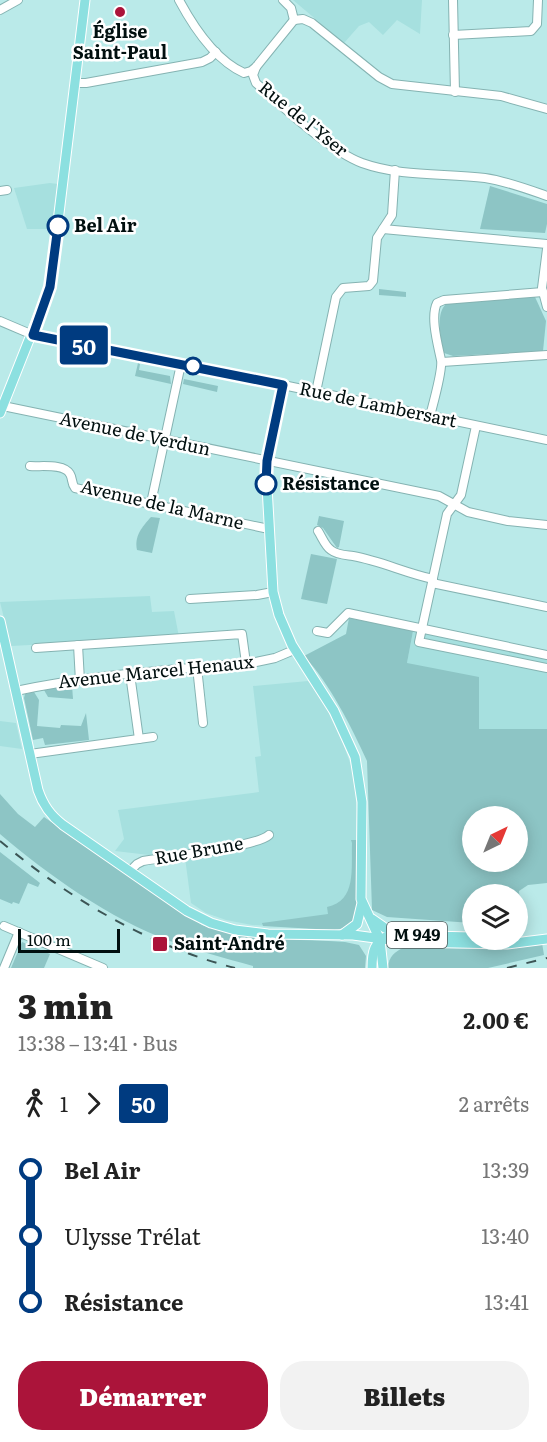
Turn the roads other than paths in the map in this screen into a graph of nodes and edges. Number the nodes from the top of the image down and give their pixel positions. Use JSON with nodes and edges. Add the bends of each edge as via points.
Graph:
{"nodes":[{"id":1,"x":18,"y":0,"type":"edge"},
{"id":2,"x":85,"y":0,"type":"edge"},
{"id":3,"x":179,"y":0,"type":"edge"},
{"id":4,"x":283,"y":0,"type":"edge"},
{"id":5,"x":453,"y":0,"type":"edge"},
{"id":6,"x":541,"y":6,"type":"edge"},
{"id":7,"x":0,"y":10,"type":"edge"},
{"id":8,"x":294,"y":20,"type":"junction"},
{"id":9,"x":453,"y":35,"type":"junction"},
{"id":10,"x":216,"y":52,"type":"junction"},
{"id":11,"x":256,"y":67,"type":"junction"},
{"id":12,"x":75,"y":83,"type":"junction"},
{"id":13,"x":455,"y":92,"type":"junction"},
{"id":14,"x":547,"y":109,"type":"edge"},
{"id":15,"x":395,"y":170,"type":"junction"},
{"id":16,"x":546,"y":194,"type":"edge"},
{"id":17,"x":383,"y":229,"type":"junction"},
{"id":18,"x":547,"y":244,"type":"edge"},
{"id":19,"x":547,"y":249,"type":"edge"},
{"id":20,"x":543,"y":292,"type":"junction"},
{"id":21,"x":547,"y":307,"type":"edge"},
{"id":22,"x":0,"y":321,"type":"edge"},
{"id":23,"x":33,"y":335,"type":"junction"},
{"id":24,"x":547,"y":355,"type":"edge"},
{"id":25,"x":442,"y":362,"type":"junction"},
{"id":26,"x":181,"y":364,"type":"junction"},
{"id":27,"x":283,"y":385,"type":"junction"},
{"id":28,"x":316,"y":392,"type":"junction"},
{"id":29,"x":2,"y":410,"type":"edge"},
{"id":30,"x":430,"y":416,"type":"junction"},
{"id":31,"x":476,"y":426,"type":"junction"},
{"id":32,"x":547,"y":440,"type":"edge"},
{"id":33,"x":165,"y":441,"type":"junction"},
{"id":34,"x":267,"y":461,"type":"junction"},
{"id":35,"x":30,"y":466,"type":"dead end"},
{"id":36,"x":151,"y":503,"type":"junction"},
{"id":37,"x":453,"y":505,"type":"junction"},
{"id":38,"x":547,"y":525,"type":"edge"},
{"id":39,"x":269,"y":529,"type":"junction"},
{"id":40,"x":318,"y":531,"type":"dead end"},
{"id":41,"x":433,"y":581,"type":"junction"},
{"id":42,"x":273,"y":592,"type":"junction"},
{"id":43,"x":190,"y":599,"type":"dead end"},
{"id":44,"x":547,"y":607,"type":"edge"},
{"id":45,"x":0,"y":621,"type":"edge"},
{"id":46,"x":422,"y":629,"type":"junction"},
{"id":47,"x":317,"y":631,"type":"dead end"},
{"id":48,"x":78,"y":645,"type":"junction"},
{"id":49,"x":36,"y":648,"type":"dead end"},
{"id":50,"x":294,"y":650,"type":"junction"},
{"id":51,"x":547,"y":655,"type":"edge"},
{"id":52,"x":246,"y":663,"type":"junction"},
{"id":53,"x":197,"y":667,"type":"junction"},
{"id":54,"x":547,"y":668,"type":"edge"},
{"id":55,"x":130,"y":674,"type":"junction"},
{"id":56,"x":80,"y":681,"type":"junction"},
{"id":57,"x":16,"y":691,"type":"junction"},
{"id":58,"x":203,"y":723,"type":"dead end"},
{"id":59,"x":153,"y":737,"type":"dead end"},
{"id":60,"x":139,"y":739,"type":"junction"},
{"id":61,"x":30,"y":754,"type":"junction"},
{"id":62,"x":269,"y":835,"type":"dead end"},
{"id":63,"x":130,"y":871,"type":"junction"},
{"id":64,"x":362,"y":902,"type":"junction"},
{"id":65,"x":370,"y":918,"type":"junction"},
{"id":66,"x":4,"y":926,"type":"dead end"},
{"id":67,"x":19,"y":932,"type":"junction"},
{"id":68,"x":462,"y":934,"type":"edge"},
{"id":69,"x":340,"y":936,"type":"junction"},
{"id":70,"x":462,"y":936,"type":"edge"},
{"id":71,"x":528,"y":937,"type":"edge"},
{"id":72,"x":547,"y":938,"type":"edge"},
{"id":73,"x":380,"y":940,"type":"junction"},
{"id":74,"x":405,"y":942,"type":"junction"},
{"id":75,"x":372,"y":955,"type":"junction"},
{"id":76,"x":383,"y":964,"type":"edge"},
{"id":77,"x":4,"y":968,"type":"edge"},
{"id":78,"x":104,"y":968,"type":"edge"},
{"id":79,"x":372,"y":968,"type":"edge"}],
"edges":[{"from":1,"to":7,"type":"street"},
{"from":2,"to":12,"type":"main road"},
{"from":3,"to":10,"type":"street","name":"Rue de l'Yser"},
{"from":4,"to":8,"type":"street","via":[[291,8]]},
{"from":5,"to":9,"type":"street"},
{"from":6,"to":9,"type":"street","via":[[537,24],[528,32]]},
{"from":8,"to":11,"type":"street"},
{"from":8,"to":13,"type":"street","via":[[312,23],[386,82]]},
{"from":9,"to":13,"type":"street"},
{"from":10,"to":11,"type":"street","name":"Rue de l'Yser","via":[[244,73]]},
{"from":10,"to":12,"type":"street","via":[[201,62]]},
{"from":11,"to":15,"type":"street","name":"Rue de l'Yser","via":[[256,83],[337,150],[364,163]]},
{"from":12,"to":23,"type":"main road","via":[[51,280]]},
{"from":13,"to":14,"type":"street","via":[[501,96]]},
{"from":15,"to":16,"type":"street","name":"Rue de l'Yser","via":[[490,179]]},
{"from":15,"to":17,"type":"street","via":[[392,215]]},
{"from":17,"to":18,"type":"street"},
{"from":17,"to":28,"type":"street","via":[[377,238],[372,284],[343,288],[336,297]]},
{"from":19,"to":20,"type":"street"},
{"from":20,"to":21,"type":"street"},
{"from":20,"to":25,"type":"street","via":[[439,302],[434,310],[436,343]]},
{"from":22,"to":23,"type":"street","name":"Rue de Lambersart"},
{"from":23,"to":26,"type":"main road","name":"Rue de Lambersart"},
{"from":23,"to":29,"type":"main road"},
{"from":24,"to":25,"type":"street"},
{"from":25,"to":30,"type":"street"},
{"from":26,"to":27,"type":"main road","name":"Rue de Lambersart"},
{"from":26,"to":33,"type":"street"},
{"from":27,"to":28,"type":"street","name":"Rue de Lambersart"},
{"from":27,"to":34,"type":"main road"},
{"from":28,"to":30,"type":"street","name":"Rue de Lambersart"},
{"from":29,"to":33,"type":"street","name":"Avenue de Verdun"},
{"from":30,"to":31,"type":"street","name":"Rue de Lambersart"},
{"from":31,"to":32,"type":"street","name":"Rue de Lambersart"},
{"from":31,"to":37,"type":"street","via":[[463,491]]},
{"from":33,"to":34,"type":"street","name":"Avenue de Verdun"},
{"from":33,"to":36,"type":"street"},
{"from":34,"to":37,"type":"street","name":"Avenue de Verdun","via":[[439,496]]},
{"from":34,"to":39,"type":"main road"},
{"from":35,"to":36,"type":"street","name":"Avenue de la Marne","via":[[59,467],[70,474],[75,488]]},
{"from":36,"to":39,"type":"street","name":"Avenue de la Marne"},
{"from":37,"to":38,"type":"street","name":"Avenue de Verdun","via":[[468,512]]},
{"from":37,"to":41,"type":"street","via":[[447,514]]},
{"from":39,"to":42,"type":"main road"},
{"from":40,"to":41,"type":"street","via":[[335,553],[396,567]]},
{"from":41,"to":44,"type":"street"},
{"from":41,"to":46,"type":"street"},
{"from":42,"to":43,"type":"street"},
{"from":42,"to":50,"type":"main road"},
{"from":45,"to":57,"type":"main road"},
{"from":46,"to":47,"type":"street","via":[[348,614],[328,633]]},
{"from":46,"to":51,"type":"street"},
{"from":46,"to":54,"type":"street","via":[[419,642]]},
{"from":48,"to":49,"type":"street"},
{"from":48,"to":52,"type":"street","via":[[247,634]]},
{"from":48,"to":56,"type":"street"},
{"from":50,"to":52,"type":"street","name":"Avenue Marcel Henaux"},
{"from":50,"to":64,"type":"main road","via":[[332,706],[355,758],[362,802]]},
{"from":52,"to":53,"type":"street","name":"Avenue Marcel Henaux"},
{"from":53,"to":55,"type":"street","name":"Avenue Marcel Henaux"},
{"from":53,"to":58,"type":"street"},
{"from":55,"to":56,"type":"street","name":"Avenue Marcel Henaux"},
{"from":55,"to":60,"type":"street"},
{"from":56,"to":57,"type":"street","name":"Avenue Marcel Henaux"},
{"from":57,"to":61,"type":"main road"},
{"from":59,"to":60,"type":"street"},
{"from":60,"to":61,"type":"street"},
{"from":61,"to":63,"type":"main road","via":[[39,793],[52,816]]},
{"from":62,"to":63,"type":"street","name":"Rue Brune","via":[[236,846],[143,861]]},
{"from":63,"to":69,"type":"main road","via":[[187,911],[223,927],[268,934]]},
{"from":64,"to":65,"type":"main road"},
{"from":64,"to":69,"type":"main road","via":[[357,924]]},
{"from":65,"to":68,"type":"main road","number":"M 949","via":[[392,929]]},
{"from":65,"to":73,"type":"main road"},
{"from":66,"to":67,"type":"street"},
{"from":67,"to":77,"type":"street"},
{"from":67,"to":78,"type":"street"},
{"from":69,"to":73,"type":"main road"},
{"from":69,"to":75,"type":"main road","via":[[360,941]]},
{"from":70,"to":73,"type":"main road","number":"M 949","via":[[398,934]]},
{"from":71,"to":72,"type":"main road","number":"M 949"},
{"from":72,"to":74,"type":"main road","number":"M 949","via":[[507,944]]},
{"from":73,"to":74,"type":"main road","number":"M 949"},
{"from":73,"to":75,"type":"main road","number":"M 949"},
{"from":73,"to":76,"type":"main road"},
{"from":74,"to":76,"type":"main road","number":"M 949","via":[[392,947]]},
{"from":75,"to":79,"type":"main road","number":"M 949"}]}
